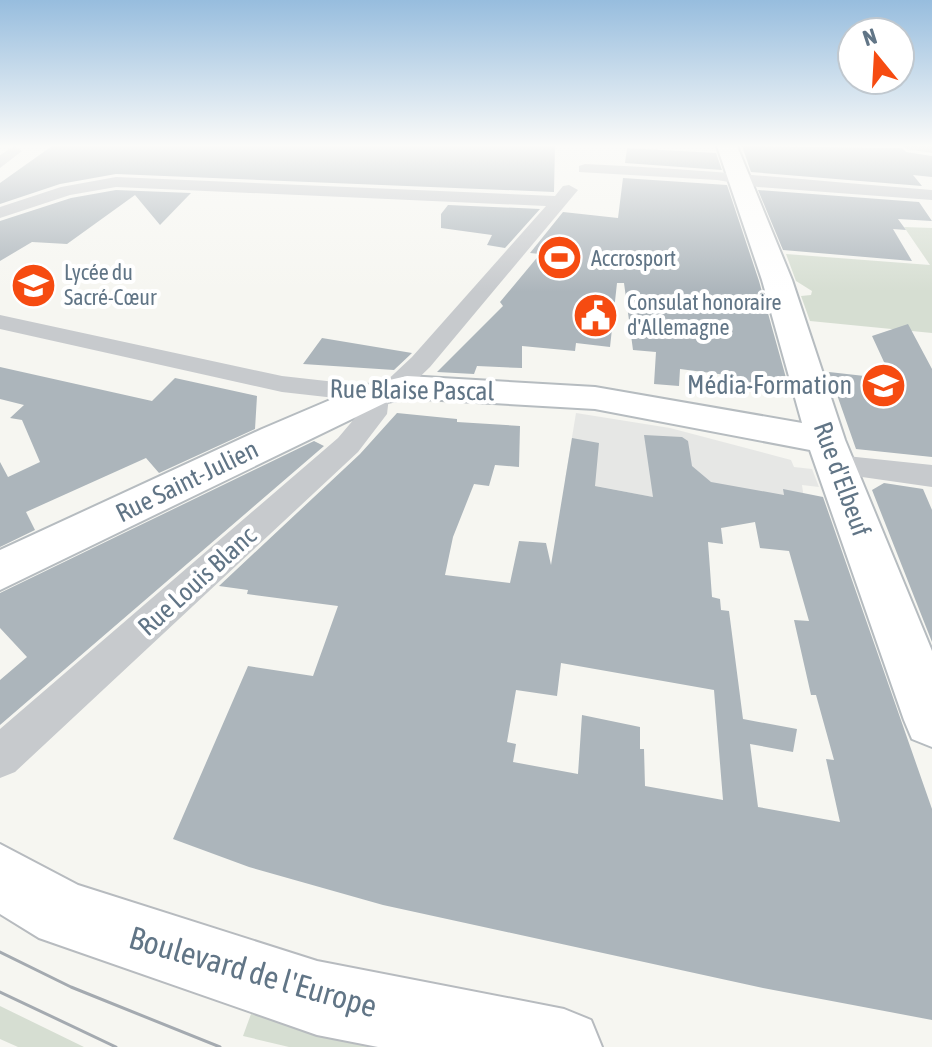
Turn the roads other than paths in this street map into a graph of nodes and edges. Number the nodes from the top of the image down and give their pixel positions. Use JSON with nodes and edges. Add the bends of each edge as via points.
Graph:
{"nodes":[{"id":1,"x":53,"y":195,"type":"edge"},
{"id":2,"x":417,"y":195,"type":"edge"},
{"id":3,"x":564,"y":195,"type":"edge"},
{"id":4,"x":744,"y":195,"type":"edge"},
{"id":5,"x":560,"y":201,"type":"junction"},
{"id":6,"x":0,"y":213,"type":"edge"},
{"id":7,"x":0,"y":322,"type":"edge"},
{"id":8,"x":383,"y":392,"type":"junction"},
{"id":9,"x":832,"y":452,"type":"junction"},
{"id":10,"x":932,"y":476,"type":"edge"},
{"id":11,"x":0,"y":571,"type":"edge"},
{"id":12,"x":932,"y":720,"type":"edge"},
{"id":13,"x":0,"y":757,"type":"edge"},
{"id":14,"x":0,"y":877,"type":"edge"},
{"id":15,"x":564,"y":1047,"type":"edge"}],
"edges":[{"from":1,"to":6,"type":"street"},
{"from":2,"to":5,"type":"street"},
{"from":3,"to":5,"type":"street","name":"Rue Saint-Julien"},
{"from":4,"to":9,"type":"street","name":"Rue d'Elbeuf"},
{"from":5,"to":8,"type":"street","name":"Rue Saint-Julien","via":[[421,362]]},
{"from":7,"to":8,"type":"street","name":"Rue Blaise Pascal","via":[[282,384]]},
{"from":8,"to":9,"type":"street","name":"Rue Blaise Pascal","via":[[432,387],[595,398]]},
{"from":8,"to":11,"type":"street","name":"Rue Saint-Julien"},
{"from":8,"to":13,"type":"street","name":"Rue Louis Blanc","via":[[348,445]]},
{"from":9,"to":10,"type":"street"},
{"from":9,"to":12,"type":"street","name":"Rue d'Elbeuf"},
{"from":14,"to":15,"type":"street","name":"Boulevard de l'Europe","via":[[63,914],[317,998]]}]}
